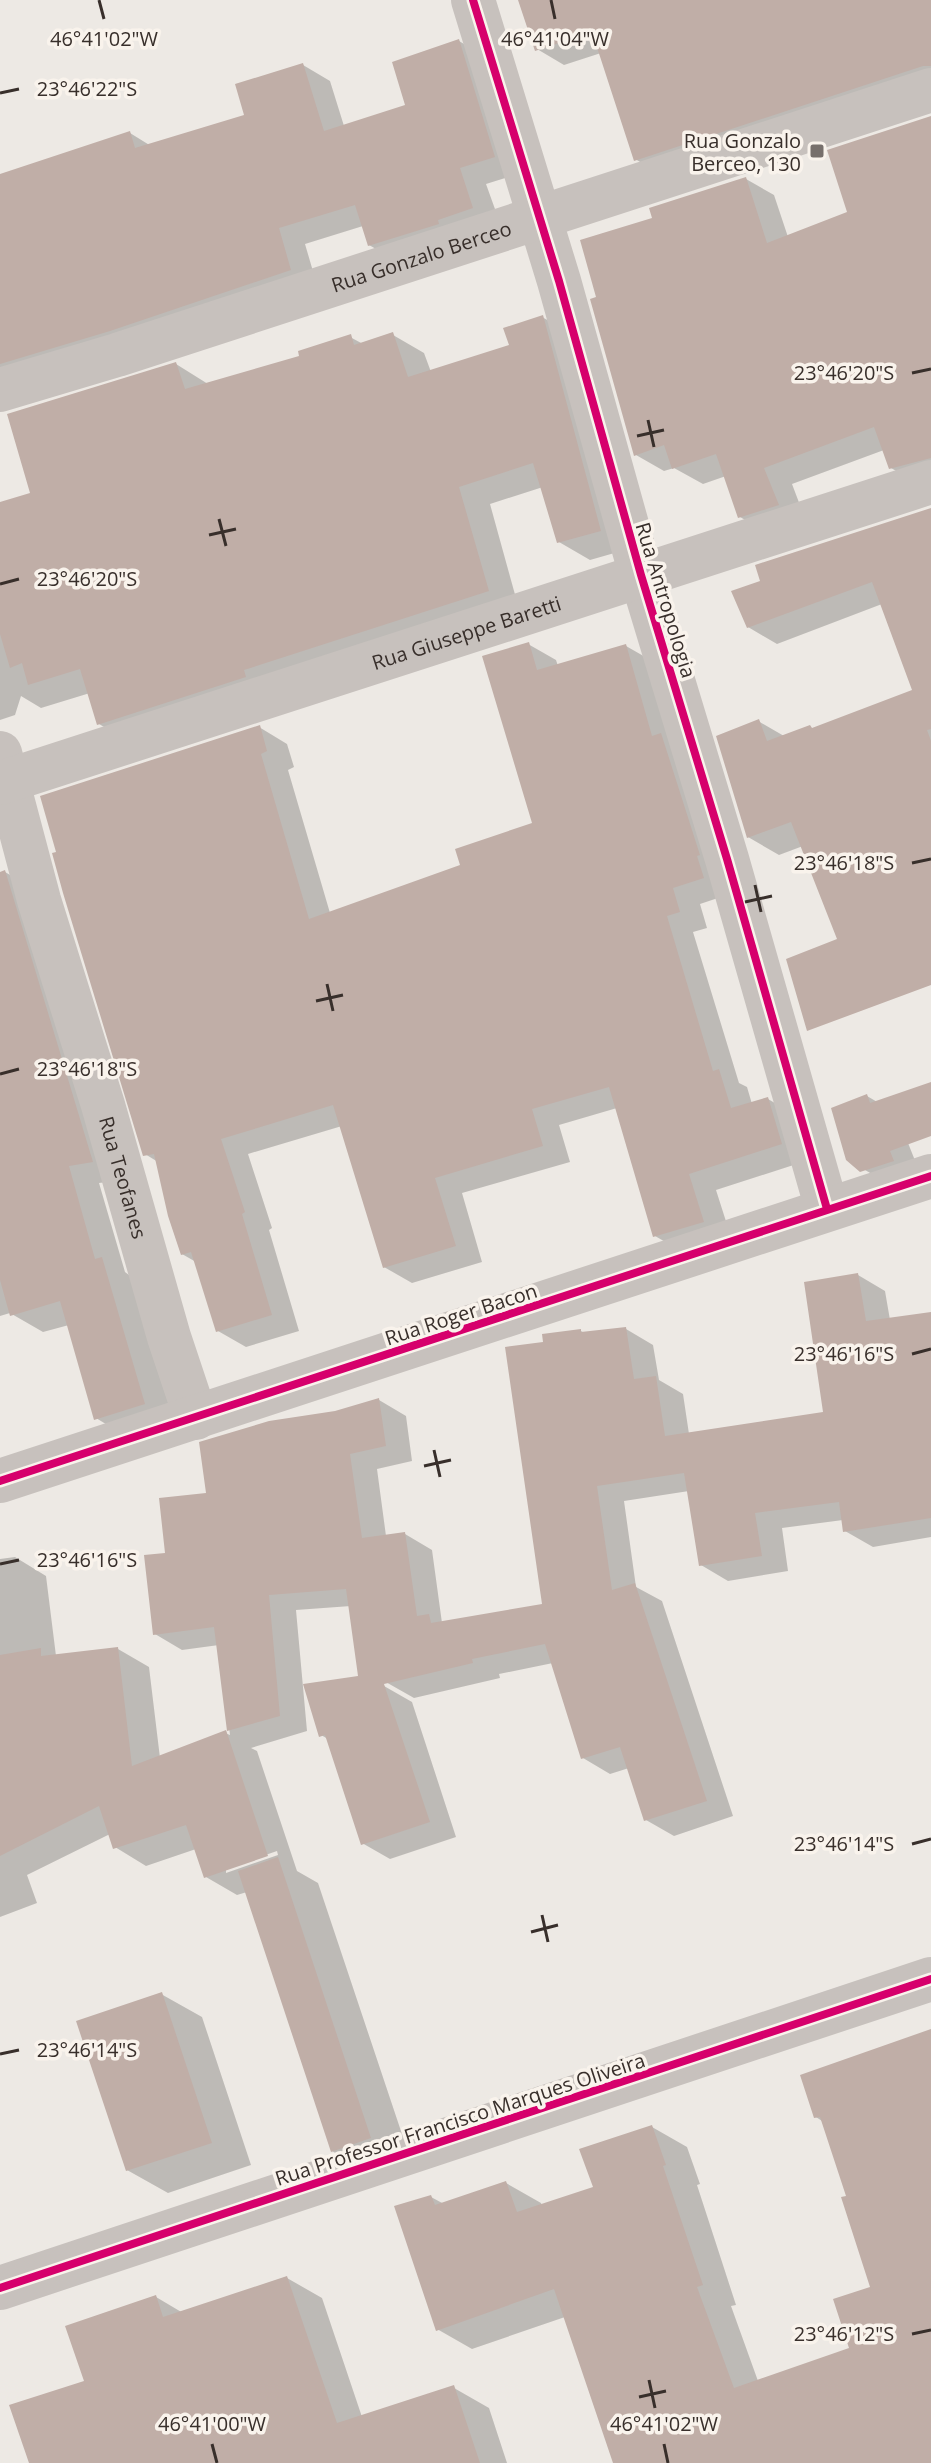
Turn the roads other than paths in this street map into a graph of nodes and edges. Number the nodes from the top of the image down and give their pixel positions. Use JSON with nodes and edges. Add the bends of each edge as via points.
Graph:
{"nodes":[{"id":1,"x":473,"y":0,"type":"edge"},
{"id":2,"x":931,"y":90,"type":"edge"},
{"id":3,"x":538,"y":216,"type":"junction"},
{"id":4,"x":0,"y":390,"type":"edge"},
{"id":5,"x":931,"y":482,"type":"edge"},
{"id":6,"x":641,"y":575,"type":"junction"},
{"id":7,"x":3,"y":772,"type":"edge"},
{"id":8,"x":931,"y":1176,"type":"edge"},
{"id":9,"x":827,"y":1209,"type":"junction"},
{"id":10,"x":196,"y":1418,"type":"junction"},
{"id":11,"x":0,"y":1481,"type":"edge"},
{"id":12,"x":931,"y":1979,"type":"edge"},
{"id":13,"x":0,"y":2288,"type":"edge"}],
"edges":[{"from":1,"to":3,"type":"street","name":"Rua Antropologia"},
{"from":2,"to":3,"type":"street","name":"Rua Gonzalo Berceo"},
{"from":3,"to":4,"type":"street","name":"Rua Gonzalo Berceo"},
{"from":3,"to":6,"type":"street","name":"Rua Antropologia"},
{"from":5,"to":6,"type":"street","name":"Rua Giuseppe Baretti"},
{"from":6,"to":7,"type":"street","name":"Rua Giuseppe Baretti"},
{"from":6,"to":9,"type":"street","name":"Rua Antropologia"},
{"from":7,"to":10,"type":"street","name":"Rua Teofanes"},
{"from":8,"to":9,"type":"street","name":"Rua Roger Bacon"},
{"from":9,"to":10,"type":"street","name":"Rua Roger Bacon"},
{"from":10,"to":11,"type":"street","name":"Rua Roger Bacon"},
{"from":12,"to":13,"type":"street","name":"Rua Professor Francisco Marques Oliveira"}]}
